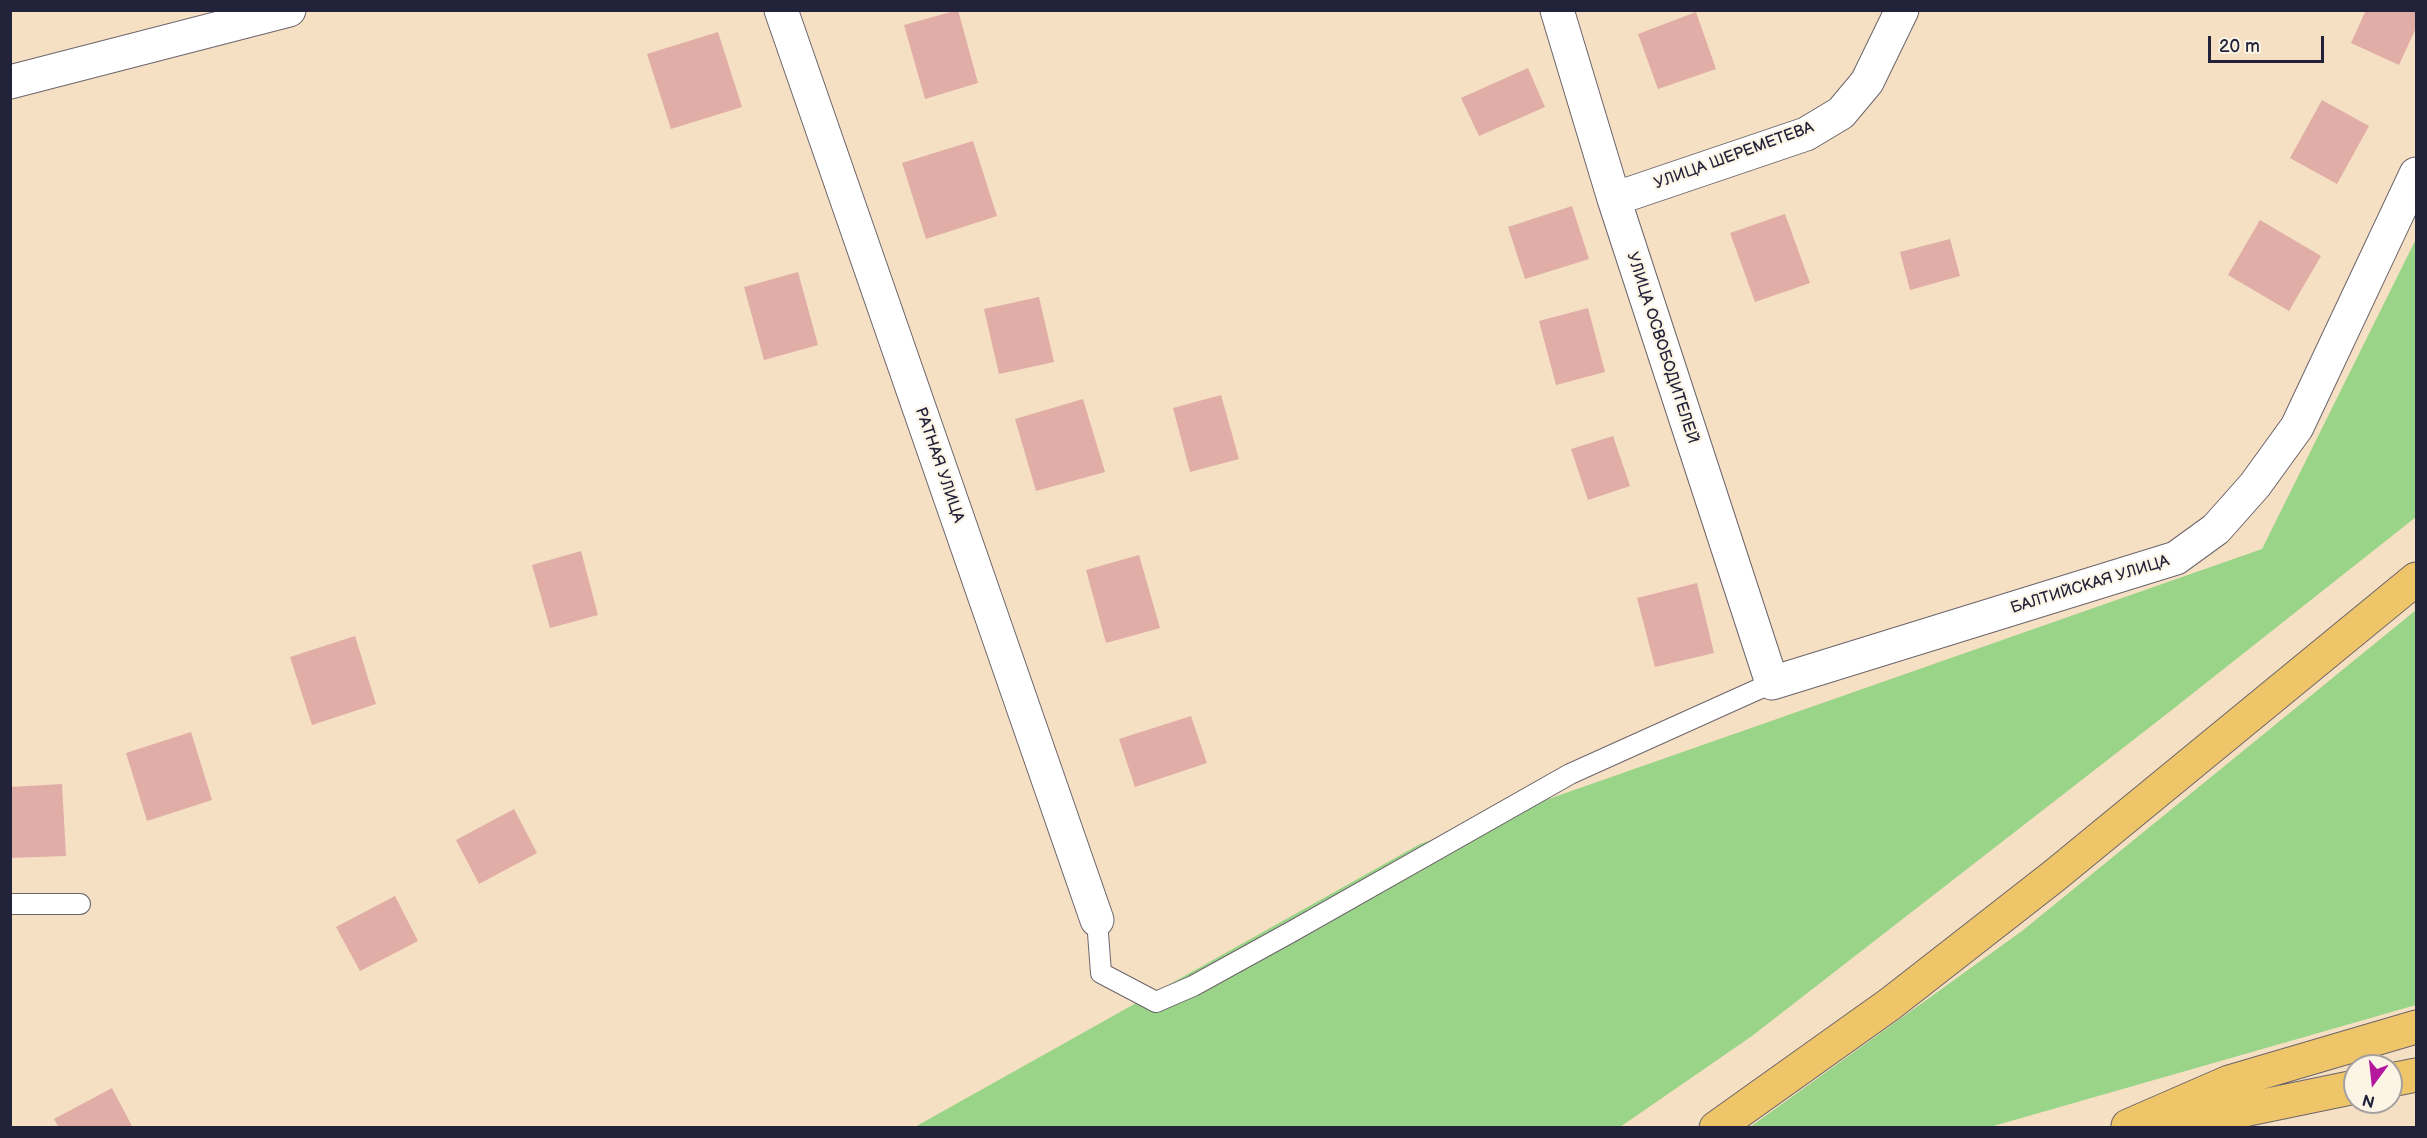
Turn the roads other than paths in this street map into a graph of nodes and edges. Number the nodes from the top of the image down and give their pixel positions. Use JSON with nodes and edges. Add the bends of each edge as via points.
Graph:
{"nodes":[{"id":1,"x":289,"y":10,"type":"edge"},
{"id":2,"x":782,"y":10,"type":"edge"},
{"id":3,"x":1557,"y":10,"type":"edge"},
{"id":4,"x":1902,"y":10,"type":"edge"},
{"id":5,"x":10,"y":82,"type":"edge"},
{"id":6,"x":2416,"y":174,"type":"edge"},
{"id":7,"x":1614,"y":199,"type":"junction"},
{"id":8,"x":2416,"y":579,"type":"edge"},
{"id":9,"x":1772,"y":683,"type":"junction"},
{"id":10,"x":10,"y":904,"type":"edge"},
{"id":11,"x":80,"y":904,"type":"dead end"},
{"id":12,"x":1097,"y":920,"type":"joint"},
{"id":13,"x":2416,"y":1027,"type":"edge"},
{"id":14,"x":2343,"y":1090,"type":"edge"},
{"id":15,"x":2126,"y":1127,"type":"edge"},
{"id":16,"x":1716,"y":1128,"type":"edge"}],
"edges":[{"from":1,"to":5,"type":"street"},
{"from":2,"to":12,"type":"street","name":"РАТНАЯ УЛИЦА"},
{"from":3,"to":7,"type":"street","name":"УЛИЦА ОСВОБОДИТЕЛЕЙ"},
{"from":4,"to":7,"type":"street","name":"УЛИЦА ШЕРЕМЕТЕВА","via":[[1867,82],[1841,113],[1806,134]]},
{"from":6,"to":9,"type":"street","name":"БАЛТИЙСКАЯ УЛИЦА","via":[[2297,427],[2216,530],[2176,558]]},
{"from":7,"to":9,"type":"street","name":"УЛИЦА ОСВОБОДИТЕЛЕЙ"},
{"from":8,"to":16,"type":"highway","via":[[2055,876],[1890,1004]]},
{"from":9,"to":12,"type":"lane","via":[[1570,774],[1292,932],[1156,1002],[1101,973]]},
{"from":10,"to":11,"type":"lane"},
{"from":13,"to":15,"type":"highway","via":[[2229,1082]]},
{"from":14,"to":15,"type":"highway","via":[[2234,1112]]}]}
